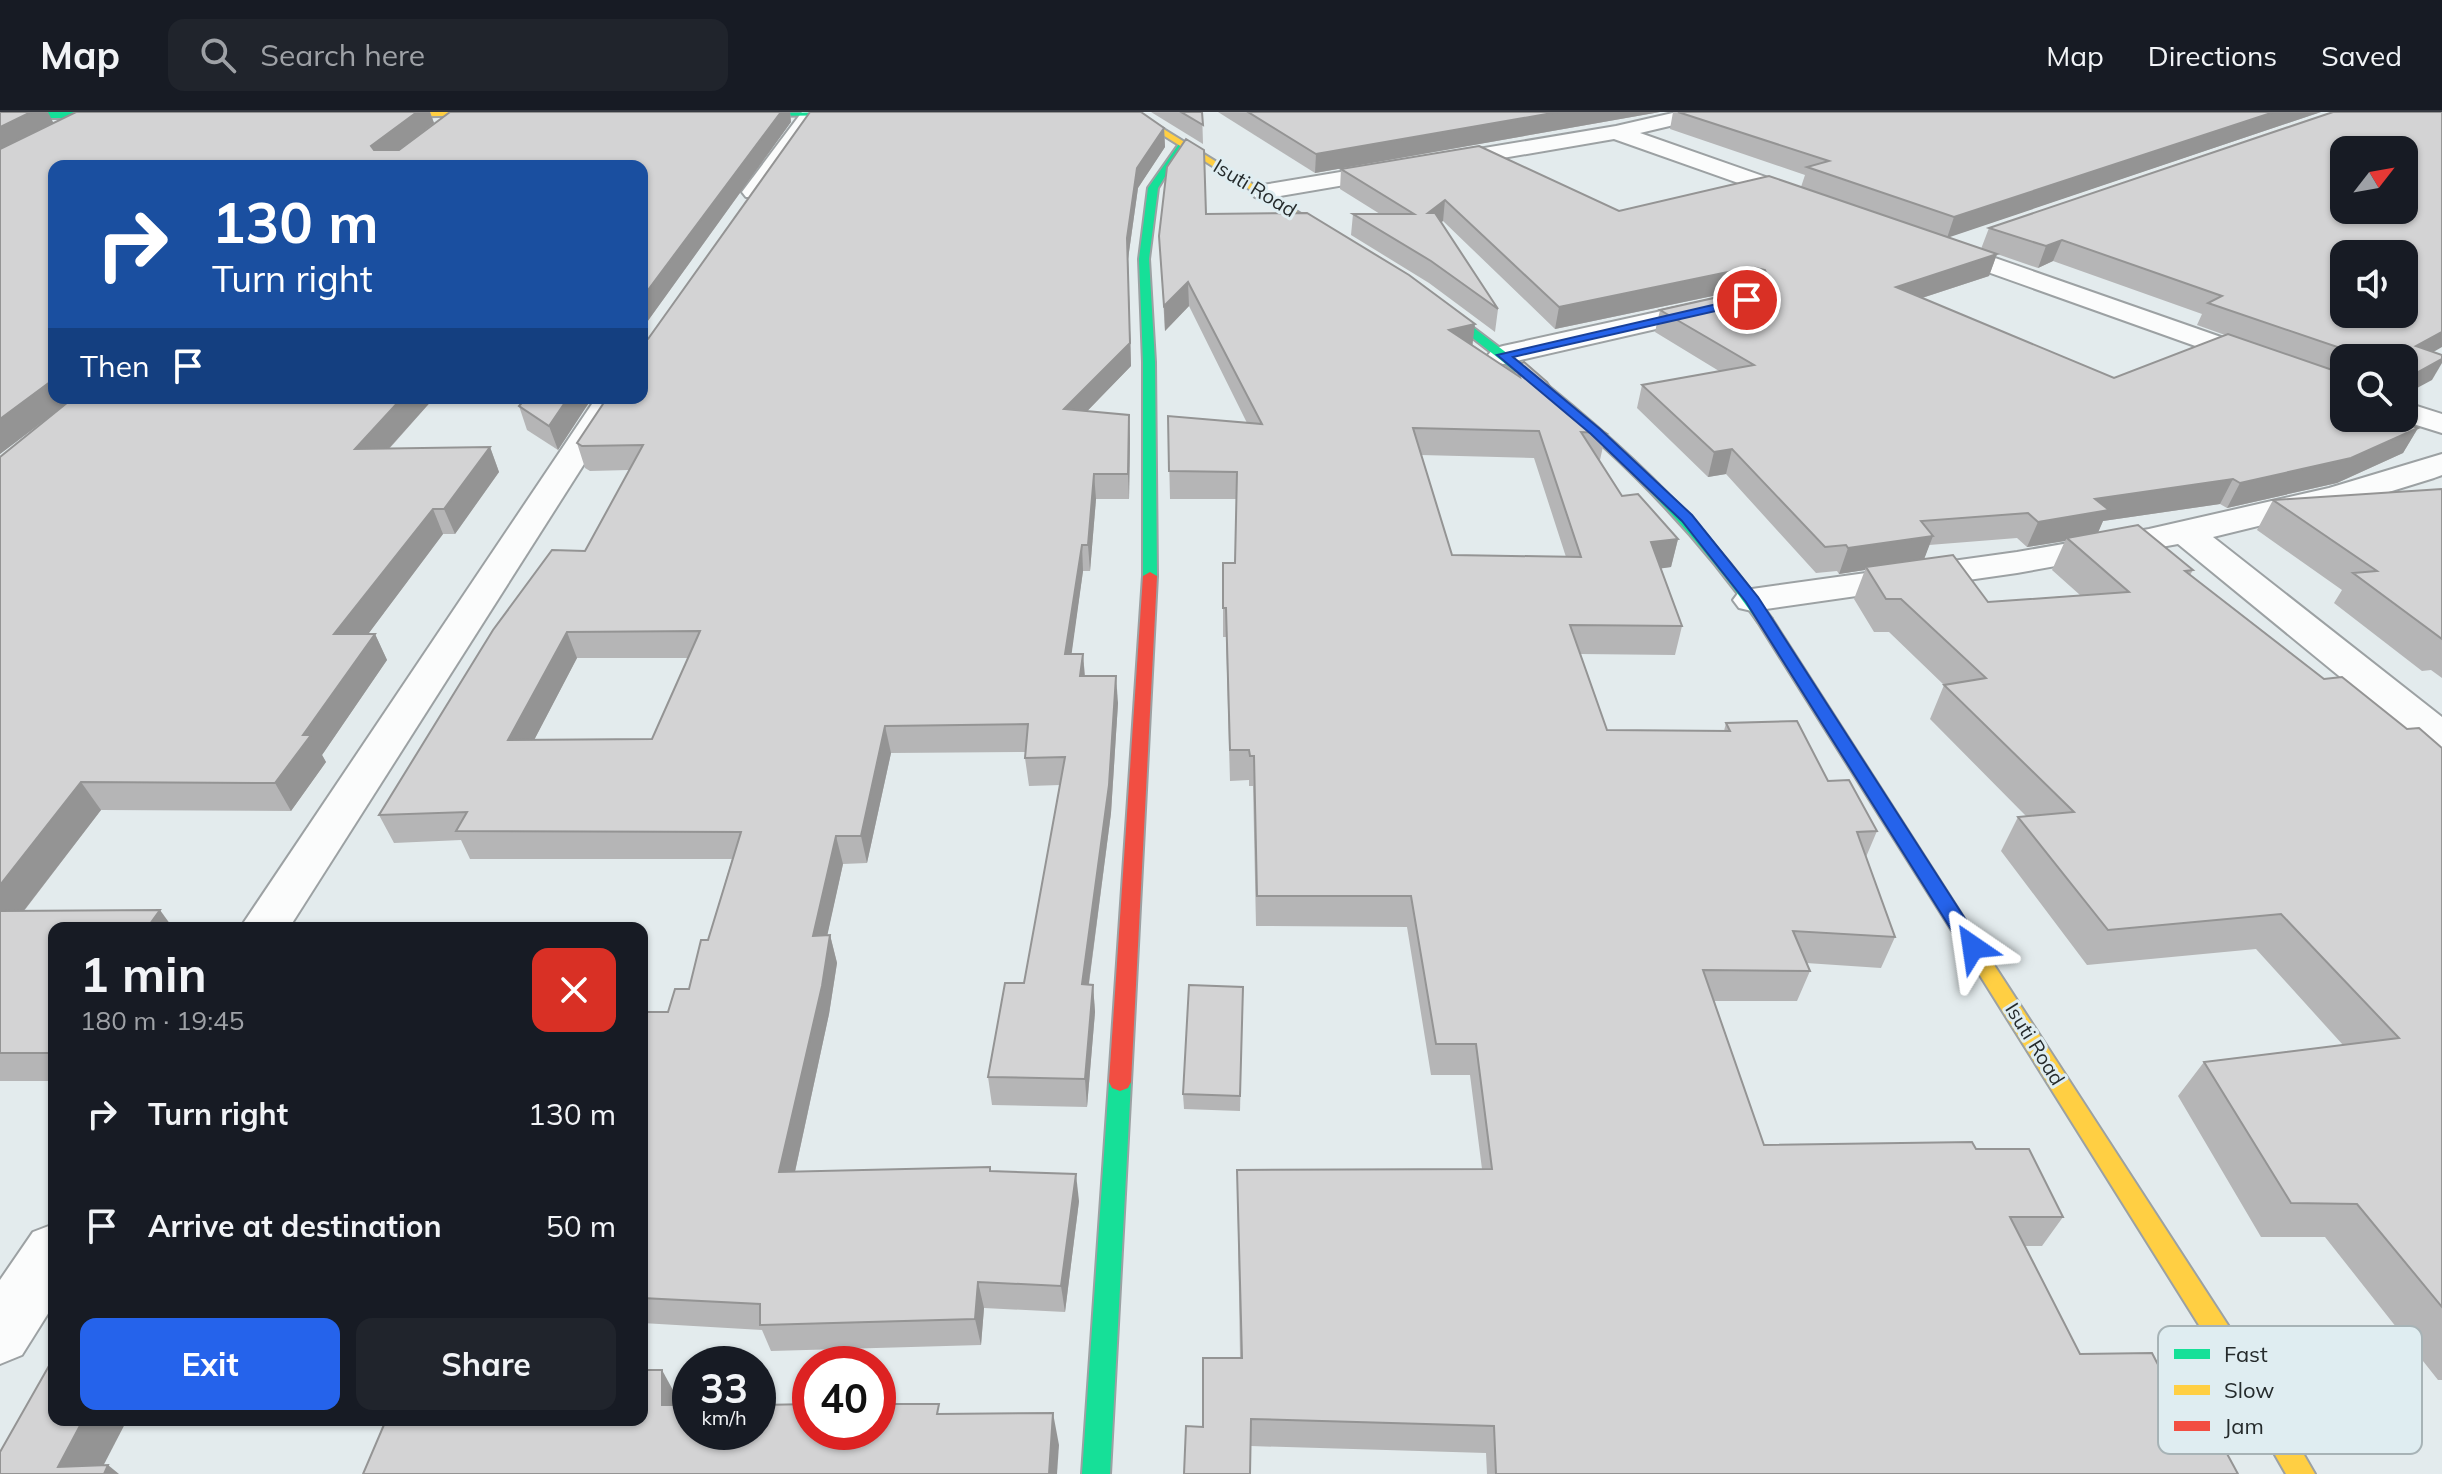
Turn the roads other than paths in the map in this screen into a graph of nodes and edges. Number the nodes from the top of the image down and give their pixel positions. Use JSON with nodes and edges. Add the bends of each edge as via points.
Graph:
{"nodes":[{"id":1,"x":466,"y":112,"type":"edge"},
{"id":2,"x":529,"y":112,"type":"edge"},
{"id":3,"x":702,"y":112,"type":"edge"},
{"id":4,"x":986,"y":112,"type":"edge"},
{"id":5,"x":1130,"y":112,"type":"edge"},
{"id":6,"x":1705,"y":112,"type":"edge"},
{"id":7,"x":812,"y":113,"type":"edge"},
{"id":8,"x":359,"y":114,"type":"edge"},
{"id":9,"x":0,"y":115,"type":"edge"},
{"id":10,"x":95,"y":115,"type":"junction"},
{"id":11,"x":159,"y":116,"type":"edge"},
{"id":12,"x":1616,"y":132,"type":"junction"},
{"id":13,"x":433,"y":134,"type":"edge"},
{"id":14,"x":46,"y":138,"type":"edge"},
{"id":15,"x":1181,"y":144,"type":"junction"},
{"id":16,"x":1263,"y":192,"type":"junction"},
{"id":17,"x":1833,"y":209,"type":"edge"},
{"id":18,"x":738,"y":215,"type":"edge"},
{"id":19,"x":1905,"y":234,"type":"edge"},
{"id":20,"x":1978,"y":239,"type":"edge"},
{"id":21,"x":1948,"y":249,"type":"junction"},
{"id":22,"x":1366,"y":258,"type":"edge"},
{"id":23,"x":1418,"y":291,"type":"edge"},
{"id":24,"x":1747,"y":300,"type":"edge"},
{"id":25,"x":1503,"y":355,"type":"junction"},
{"id":26,"x":2330,"y":385,"type":"edge"},
{"id":27,"x":607,"y":404,"type":"edge"},
{"id":28,"x":2418,"y":416,"type":"edge"},
{"id":29,"x":2442,"y":424,"type":"edge"},
{"id":30,"x":2442,"y":464,"type":"edge"},
{"id":31,"x":2187,"y":534,"type":"junction"},
{"id":32,"x":1752,"y":600,"type":"junction"},
{"id":33,"x":2442,"y":738,"type":"edge"},
{"id":34,"x":268,"y":922,"type":"edge"},
{"id":35,"x":48,"y":1260,"type":"edge"},
{"id":36,"x":2214,"y":1326,"type":"edge"},
{"id":37,"x":0,"y":1334,"type":"edge"},
{"id":38,"x":2289,"y":1454,"type":"edge"},
{"id":39,"x":1096,"y":1474,"type":"edge"},
{"id":40,"x":2301,"y":1474,"type":"edge"}],
"edges":[{"from":1,"to":2,"type":"street"},
{"from":1,"to":8,"type":"street"},
{"from":1,"to":13,"type":"street"},
{"from":3,"to":7,"type":"street"},
{"from":4,"to":7,"type":"street"},
{"from":5,"to":15,"type":"street","name":"Isuti Road"},
{"from":6,"to":12,"type":"street"},
{"from":7,"to":18,"type":"street"},
{"from":9,"to":10,"type":"street"},
{"from":10,"to":11,"type":"street"},
{"from":10,"to":14,"type":"street"},
{"from":12,"to":16,"type":"street"},
{"from":12,"to":17,"type":"street"},
{"from":15,"to":16,"type":"street","name":"Isuti Road"},
{"from":15,"to":39,"type":"street","via":[[1153,188],[1144,259],[1150,592]]},
{"from":16,"to":22,"type":"street","name":"Isuti Road"},
{"from":19,"to":21,"type":"street"},
{"from":20,"to":21,"type":"street"},
{"from":21,"to":26,"type":"street"},
{"from":23,"to":25,"type":"street","name":"Isuti Road"},
{"from":24,"to":25,"type":"street"},
{"from":25,"to":32,"type":"street","name":"Isuti Road","via":[[1687,518]]},
{"from":27,"to":34,"type":"street"},
{"from":28,"to":29,"type":"street"},
{"from":30,"to":31,"type":"street","via":[[2376,487]]},
{"from":31,"to":32,"type":"street"},
{"from":31,"to":33,"type":"street"},
{"from":32,"to":36,"type":"street","name":"Isuti Road"},
{"from":35,"to":37,"type":"street"},
{"from":38,"to":40,"type":"street","name":"Isuti Road"}]}
